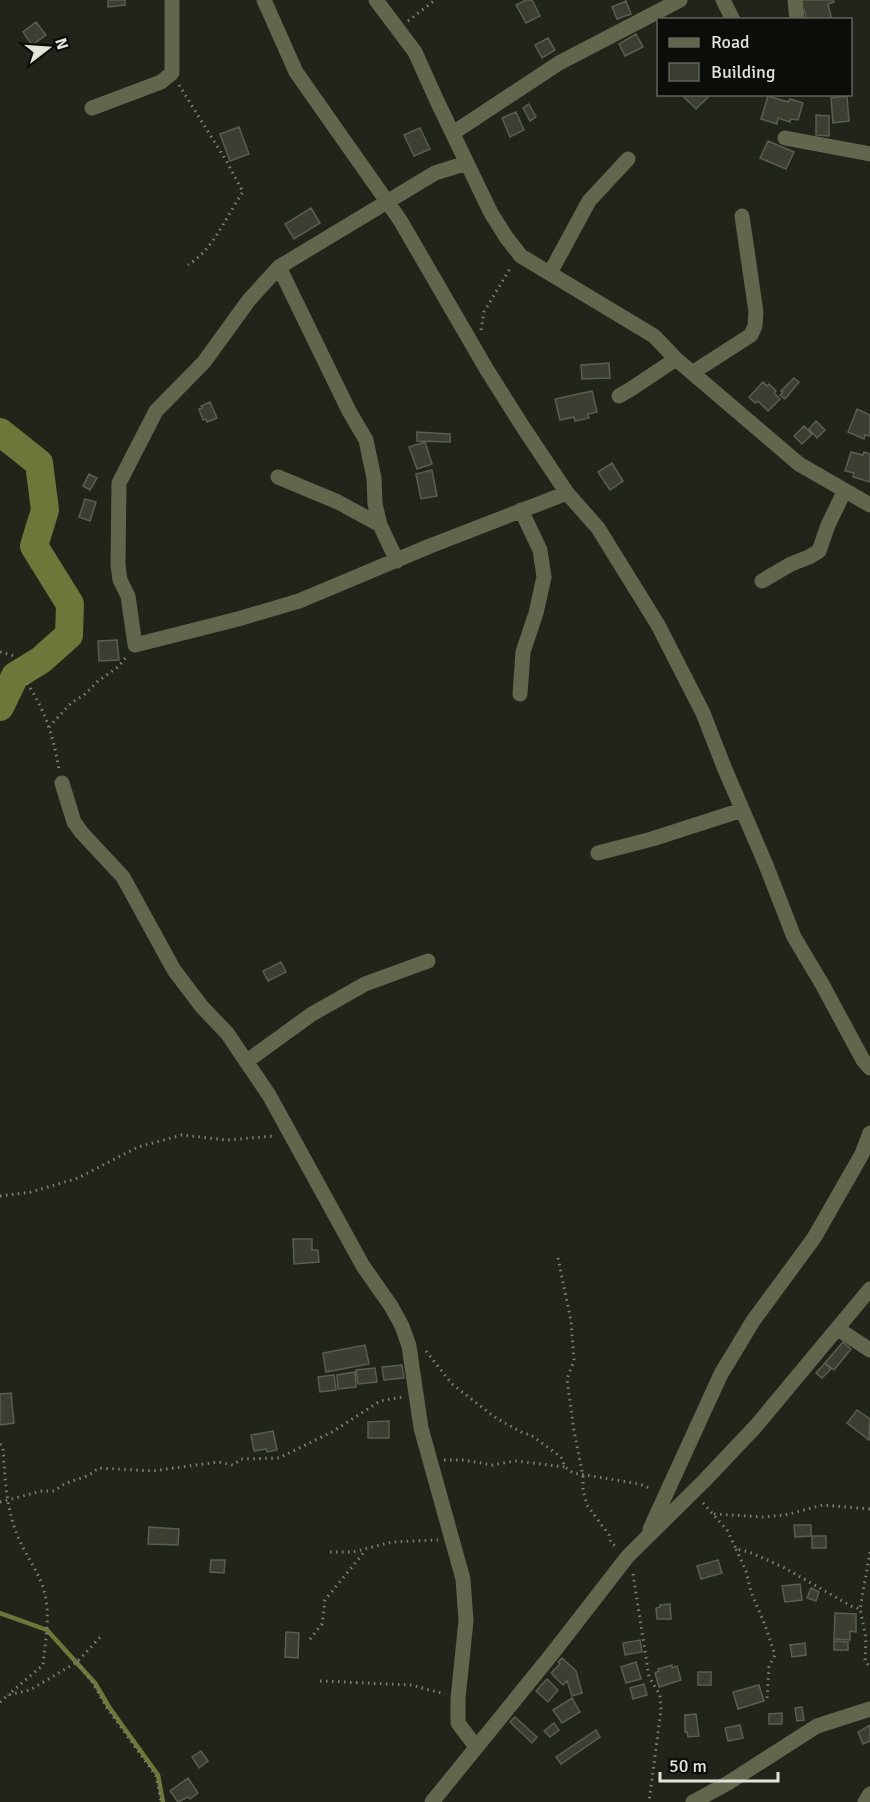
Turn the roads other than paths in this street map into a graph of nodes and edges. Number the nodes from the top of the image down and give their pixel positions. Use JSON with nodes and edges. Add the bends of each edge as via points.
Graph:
{"nodes":[{"id":1,"x":172,"y":0,"type":"edge"},
{"id":2,"x":264,"y":0,"type":"edge"},
{"id":3,"x":376,"y":0,"type":"edge"},
{"id":4,"x":680,"y":0,"type":"edge"},
{"id":5,"x":723,"y":0,"type":"edge"},
{"id":6,"x":795,"y":0,"type":"edge"},
{"id":7,"x":732,"y":18,"type":"edge"},
{"id":8,"x":797,"y":18,"type":"edge"},
{"id":9,"x":92,"y":108,"type":"dead end"},
{"id":10,"x":453,"y":133,"type":"junction"},
{"id":11,"x":785,"y":138,"type":"dead end"},
{"id":12,"x":870,"y":154,"type":"edge"},
{"id":13,"x":628,"y":159,"type":"dead end"},
{"id":14,"x":467,"y":163,"type":"junction"},
{"id":15,"x":387,"y":203,"type":"junction"},
{"id":16,"x":742,"y":216,"type":"dead end"},
{"id":17,"x":279,"y":267,"type":"junction"},
{"id":18,"x":550,"y":273,"type":"junction"},
{"id":19,"x":676,"y":359,"type":"junction"},
{"id":20,"x":692,"y":373,"type":"junction"},
{"id":21,"x":619,"y":396,"type":"dead end"},
{"id":22,"x":278,"y":477,"type":"dead end"},
{"id":23,"x":844,"y":492,"type":"junction"},
{"id":24,"x":567,"y":493,"type":"junction"},
{"id":25,"x":870,"y":505,"type":"edge"},
{"id":26,"x":521,"y":510,"type":"junction"},
{"id":27,"x":380,"y":525,"type":"junction"},
{"id":28,"x":397,"y":561,"type":"junction"},
{"id":29,"x":762,"y":581,"type":"dead end"},
{"id":30,"x":520,"y":694,"type":"dead end"},
{"id":31,"x":62,"y":783,"type":"road end"},
{"id":32,"x":742,"y":810,"type":"junction"},
{"id":33,"x":598,"y":853,"type":"dead end"},
{"id":34,"x":428,"y":961,"type":"dead end"},
{"id":35,"x":247,"y":1061,"type":"junction"},
{"id":36,"x":870,"y":1068,"type":"edge"},
{"id":37,"x":870,"y":1132,"type":"edge"},
{"id":38,"x":870,"y":1289,"type":"edge"},
{"id":39,"x":838,"y":1329,"type":"junction"},
{"id":40,"x":870,"y":1350,"type":"edge"},
{"id":41,"x":646,"y":1537,"type":"junction"},
{"id":42,"x":870,"y":1709,"type":"edge"},
{"id":43,"x":476,"y":1747,"type":"junction"},
{"id":44,"x":870,"y":1794,"type":"edge"},
{"id":45,"x":432,"y":1802,"type":"edge"},
{"id":46,"x":693,"y":1802,"type":"edge"},
{"id":47,"x":865,"y":1802,"type":"edge"}],
"edges":[{"from":1,"to":9,"type":"street","via":[[172,73],[161,82]]},
{"from":2,"to":15,"type":"street","via":[[296,72]]},
{"from":3,"to":10,"type":"street","via":[[415,52]]},
{"from":4,"to":10,"type":"street","via":[[559,63]]},
{"from":5,"to":7,"type":"street"},
{"from":6,"to":8,"type":"street"},
{"from":10,"to":14,"type":"street"},
{"from":11,"to":12,"type":"street"},
{"from":13,"to":18,"type":"street","via":[[589,201]]},
{"from":14,"to":15,"type":"street","via":[[435,173]]},
{"from":14,"to":18,"type":"street","via":[[506,237],[521,256]]},
{"from":15,"to":17,"type":"street"},
{"from":15,"to":24,"type":"street"},
{"from":16,"to":20,"type":"street","via":[[755,326],[751,335]]},
{"from":17,"to":27,"type":"street","via":[[366,440]]},
{"from":17,"to":28,"type":"street","via":[[249,300],[204,362],[156,411],[119,483],[118,564],[128,596],[135,645],[299,601]]},
{"from":18,"to":19,"type":"street","via":[[654,336]]},
{"from":19,"to":20,"type":"street"},
{"from":19,"to":21,"type":"street"},
{"from":20,"to":23,"type":"street","via":[[799,464]]},
{"from":22,"to":27,"type":"street"},
{"from":23,"to":25,"type":"street"},
{"from":23,"to":29,"type":"street","via":[[819,551]]},
{"from":24,"to":26,"type":"street"},
{"from":24,"to":32,"type":"street","via":[[598,528],[658,625],[703,713]]},
{"from":26,"to":28,"type":"street"},
{"from":26,"to":30,"type":"street","via":[[540,550],[544,577],[523,652]]},
{"from":27,"to":28,"type":"street"},
{"from":31,"to":35,"type":"street","via":[[81,833],[123,877],[174,970]]},
{"from":32,"to":33,"type":"street"},
{"from":32,"to":36,"type":"street","via":[[794,937]]},
{"from":34,"to":35,"type":"street","via":[[365,984],[312,1014]]},
{"from":35,"to":43,"type":"street","via":[[363,1266],[391,1306],[409,1346],[421,1428],[463,1580],[466,1621],[458,1723]]},
{"from":37,"to":41,"type":"street","via":[[862,1154],[814,1238],[753,1321],[721,1374]]},
{"from":38,"to":39,"type":"street"},
{"from":39,"to":40,"type":"street"},
{"from":39,"to":41,"type":"street","via":[[756,1426]]},
{"from":41,"to":43,"type":"street"},
{"from":42,"to":46,"type":"street","via":[[817,1726]]},
{"from":43,"to":45,"type":"street"},
{"from":44,"to":47,"type":"street"}]}
